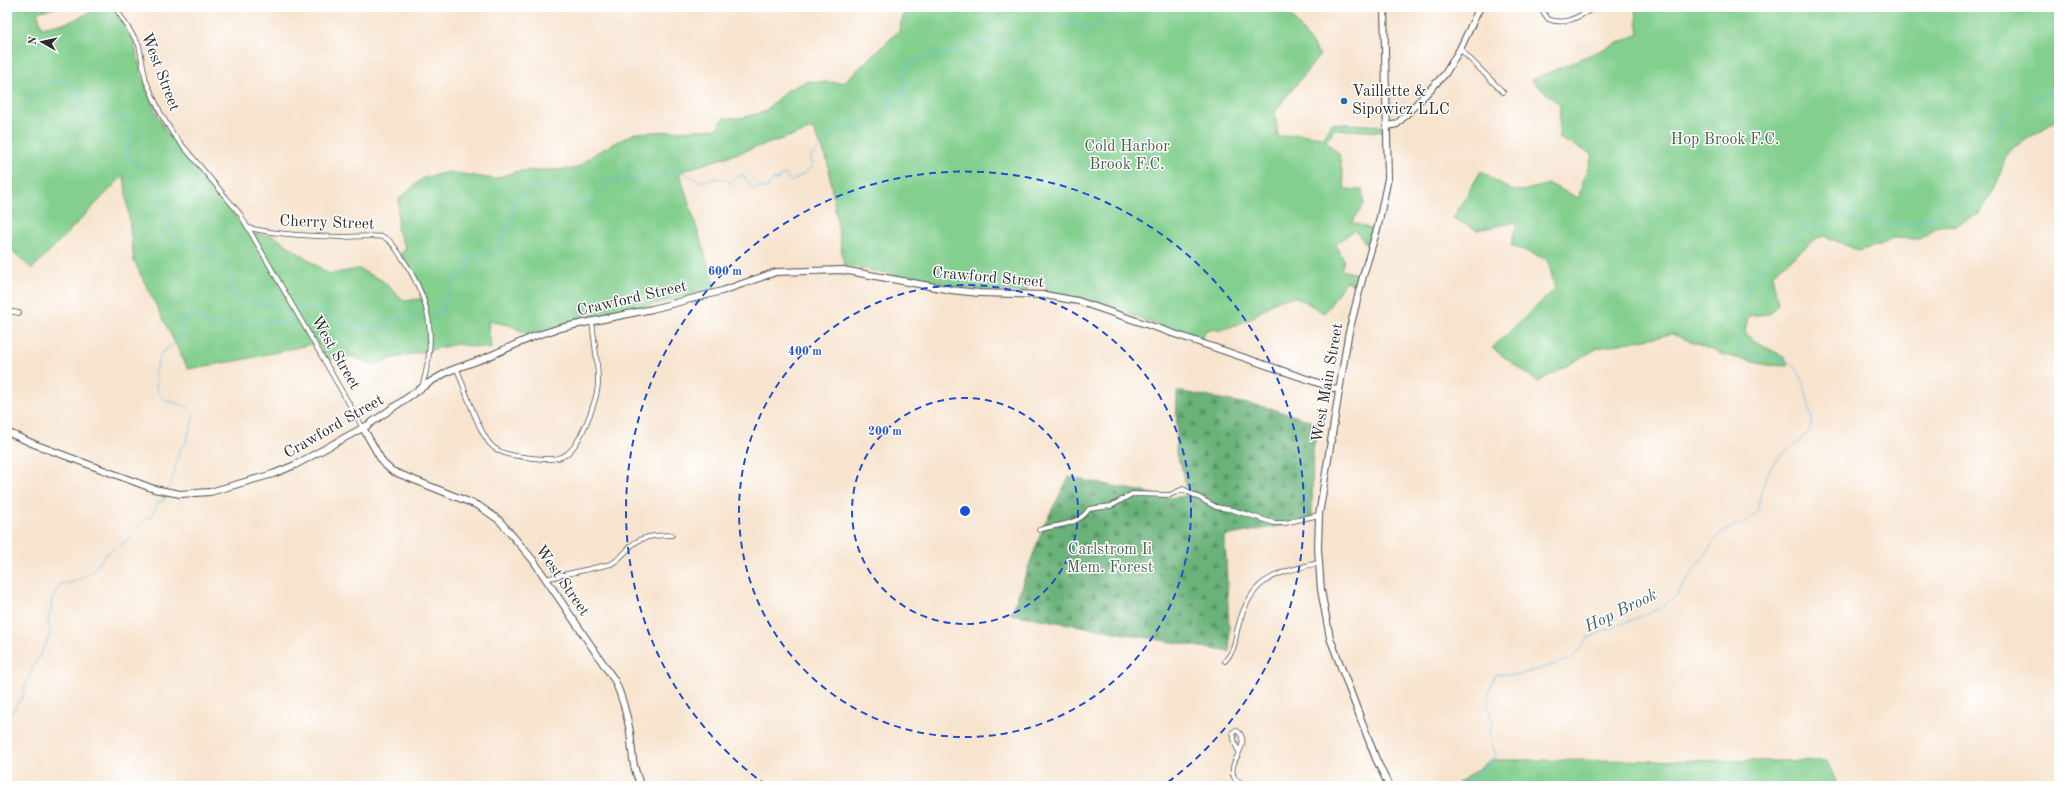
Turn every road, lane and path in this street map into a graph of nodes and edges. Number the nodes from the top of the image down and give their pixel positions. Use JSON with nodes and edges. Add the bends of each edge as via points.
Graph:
{"nodes":[{"id":1,"x":115,"y":7,"type":"edge"},
{"id":2,"x":1384,"y":7,"type":"edge"},
{"id":3,"x":1472,"y":7,"type":"edge"},
{"id":4,"x":1540,"y":7,"type":"edge"},
{"id":5,"x":1596,"y":7,"type":"edge"},
{"id":6,"x":1478,"y":10,"type":"edge"},
{"id":7,"x":1460,"y":49,"type":"junction"},
{"id":8,"x":1503,"y":92,"type":"dead end"},
{"id":9,"x":1388,"y":126,"type":"junction"},
{"id":10,"x":249,"y":228,"type":"junction"},
{"id":11,"x":7,"y":311,"type":"edge"},
{"id":12,"x":19,"y":313,"type":"dead end"},
{"id":13,"x":592,"y":321,"type":"junction"},
{"id":14,"x":457,"y":369,"type":"junction"},
{"id":15,"x":422,"y":387,"type":"junction"},
{"id":16,"x":1339,"y":390,"type":"junction"},
{"id":17,"x":363,"y":428,"type":"junction"},
{"id":18,"x":7,"y":432,"type":"edge"},
{"id":19,"x":1319,"y":515,"type":"junction"},
{"id":20,"x":1039,"y":530,"type":"dead end"},
{"id":21,"x":672,"y":535,"type":"dead end"},
{"id":22,"x":1318,"y":563,"type":"junction"},
{"id":23,"x":545,"y":579,"type":"junction"},
{"id":24,"x":1225,"y":661,"type":"dead end"},
{"id":25,"x":1239,"y":752,"type":"junction"},
{"id":26,"x":641,"y":786,"type":"edge"},
{"id":27,"x":1243,"y":786,"type":"edge"},
{"id":28,"x":1389,"y":786,"type":"edge"}],
"edges":[{"from":1,"to":10,"type":"street","name":"West Street","via":[[139,45],[146,81],[164,120],[177,139],[229,199]]},
{"from":2,"to":9,"type":"street","name":"West Main Street"},
{"from":3,"to":6,"type":"street"},
{"from":4,"to":5,"type":"street","via":[[1548,19],[1561,22],[1570,21]]},
{"from":6,"to":7,"type":"street"},
{"from":7,"to":8,"type":"street"},
{"from":7,"to":9,"type":"street","via":[[1437,83],[1397,124]]},
{"from":9,"to":16,"type":"street","name":"West Main Street","via":[[1389,167],[1386,190],[1354,307]]},
{"from":10,"to":15,"type":"street","name":"Cherry Street","via":[[275,233],[363,238],[379,236],[388,240],[415,279],[427,308],[429,358]]},
{"from":10,"to":17,"type":"street","name":"West Street"},
{"from":11,"to":12,"type":"street"},
{"from":13,"to":14,"type":"street","name":"Crawford Street","via":[[541,334]]},
{"from":13,"to":14,"type":"street","via":[[598,372],[597,394],[574,448],[562,457],[545,459],[514,455],[493,446],[479,424]]},
{"from":13,"to":16,"type":"street","name":"Crawford Street","via":[[717,292],[776,272],[843,270],[951,290],[1045,295],[1083,302]]},
{"from":14,"to":15,"type":"street","name":"Crawford Street"},
{"from":15,"to":17,"type":"street","name":"Crawford Street"},
{"from":16,"to":19,"type":"street","name":"West Main Street"},
{"from":17,"to":18,"type":"street","name":"Crawford Street","via":[[278,472],[216,491],[185,494],[144,486]]},
{"from":17,"to":23,"type":"street","name":"West Street","via":[[383,463],[392,471],[474,504],[495,517],[533,560]]},
{"from":19,"to":20,"type":"street","via":[[1274,523],[1216,506],[1183,489],[1170,495],[1132,494],[1111,506],[1088,509],[1078,521]]},
{"from":19,"to":22,"type":"street","name":"West Main Street"},
{"from":21,"to":23,"type":"street","via":[[642,539],[611,564]]},
{"from":22,"to":24,"type":"street","via":[[1276,574],[1259,584],[1245,607],[1233,651]]},
{"from":22,"to":28,"type":"street","name":"West Main Street","via":[[1323,608],[1330,638],[1376,759]]},
{"from":23,"to":26,"type":"street","name":"West Street","via":[[607,667],[620,691],[630,730],[633,768]]},
{"from":25,"to":25,"type":"street","via":[[1242,737],[1236,730],[1233,732]]},
{"from":25,"to":27,"type":"street","via":[[1233,771],[1234,777]]}]}
